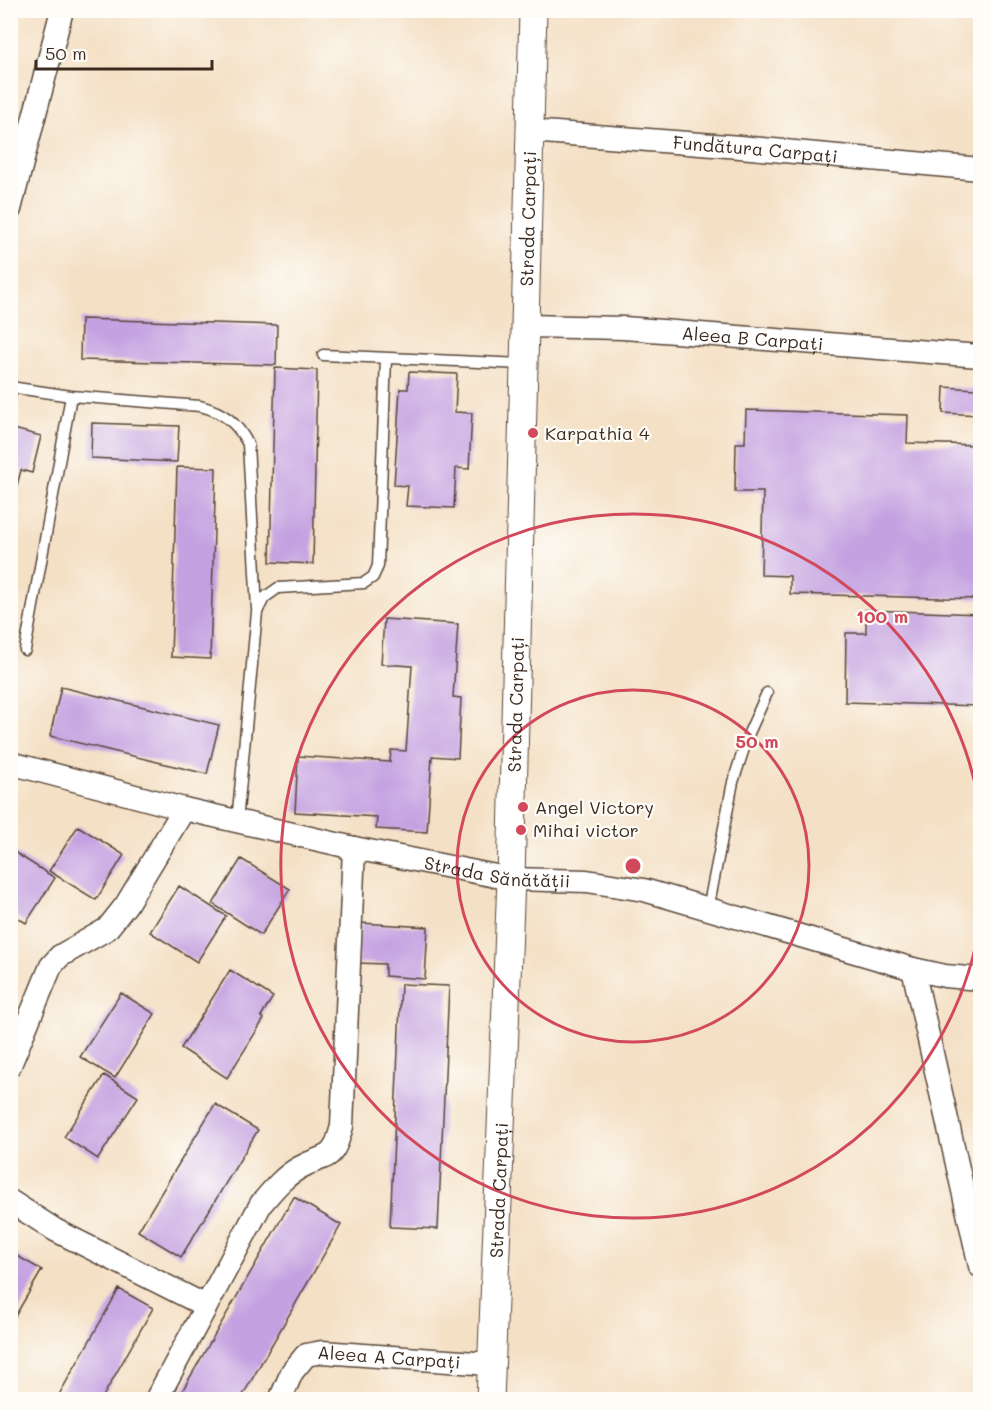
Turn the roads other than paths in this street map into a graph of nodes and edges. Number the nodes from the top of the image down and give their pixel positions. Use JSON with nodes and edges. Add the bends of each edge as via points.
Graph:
{"nodes":[{"id":1,"x":62,"y":10,"type":"edge"},
{"id":2,"x":533,"y":10,"type":"edge"},
{"id":3,"x":530,"y":131,"type":"junction"},
{"id":4,"x":16,"y":168,"type":"edge"},
{"id":5,"x":981,"y":169,"type":"edge"},
{"id":6,"x":10,"y":209,"type":"edge"},
{"id":7,"x":525,"y":326,"type":"junction"},
{"id":8,"x":322,"y":355,"type":"dead end"},
{"id":9,"x":981,"y":356,"type":"edge"},
{"id":10,"x":386,"y":358,"type":"junction"},
{"id":11,"x":524,"y":364,"type":"junction"},
{"id":12,"x":10,"y":387,"type":"edge"},
{"id":13,"x":71,"y":396,"type":"junction"},
{"id":14,"x":257,"y":612,"type":"junction"},
{"id":15,"x":25,"y":650,"type":"dead end"},
{"id":16,"x":768,"y":693,"type":"dead end"},
{"id":17,"x":10,"y":764,"type":"edge"},
{"id":18,"x":183,"y":809,"type":"junction"},
{"id":19,"x":237,"y":822,"type":"junction"},
{"id":20,"x":354,"y":848,"type":"junction"},
{"id":21,"x":511,"y":879,"type":"junction"},
{"id":22,"x":708,"y":909,"type":"junction"},
{"id":23,"x":913,"y":969,"type":"junction"},
{"id":24,"x":981,"y":979,"type":"edge"},
{"id":25,"x":10,"y":1065,"type":"edge"},
{"id":26,"x":10,"y":1201,"type":"edge"},
{"id":27,"x":981,"y":1266,"type":"edge"},
{"id":28,"x":206,"y":1306,"type":"junction"},
{"id":29,"x":490,"y":1364,"type":"junction"},
{"id":30,"x":156,"y":1400,"type":"edge"},
{"id":31,"x":280,"y":1400,"type":"edge"},
{"id":32,"x":490,"y":1400,"type":"edge"}],
"edges":[{"from":1,"to":4,"type":"street"},
{"from":2,"to":3,"type":"street","name":"Strada Carpați"},
{"from":3,"to":5,"type":"street","name":"Fundătura Carpați"},
{"from":3,"to":7,"type":"street","name":"Strada Carpați"},
{"from":4,"to":6,"type":"street"},
{"from":7,"to":9,"type":"street","name":"Aleea B Carpați","via":[[624,328]]},
{"from":7,"to":11,"type":"street","name":"Strada Carpați"},
{"from":8,"to":10,"type":"lane"},
{"from":10,"to":11,"type":"lane"},
{"from":10,"to":14,"type":"lane","via":[[378,566],[373,577],[364,583],[278,588],[264,598]]},
{"from":11,"to":21,"type":"street","name":"Strada Carpați"},
{"from":12,"to":13,"type":"lane"},
{"from":13,"to":14,"type":"lane","via":[[200,406],[217,411],[240,430],[248,444],[251,463]]},
{"from":13,"to":15,"type":"lane"},
{"from":14,"to":19,"type":"lane"},
{"from":16,"to":22,"type":"lane","via":[[749,733],[733,782]]},
{"from":17,"to":18,"type":"street","name":"Strada Sănătății"},
{"from":18,"to":19,"type":"street","name":"Strada Sănătății"},
{"from":18,"to":25,"type":"street","via":[[120,913],[107,928],[60,956],[51,966]]},
{"from":19,"to":20,"type":"street","name":"Strada Sănătății"},
{"from":20,"to":21,"type":"street","name":"Strada Sănătății"},
{"from":20,"to":28,"type":"street","via":[[342,1126],[338,1143],[328,1157],[300,1167],[281,1180],[261,1204]]},
{"from":21,"to":22,"type":"street","name":"Strada Sănătății","via":[[598,883],[644,890]]},
{"from":21,"to":29,"type":"street","name":"Strada Carpați"},
{"from":22,"to":23,"type":"street","name":"Strada Sănătății"},
{"from":23,"to":24,"type":"street","name":"Strada Sănătății"},
{"from":23,"to":27,"type":"street"},
{"from":26,"to":28,"type":"street","via":[[55,1230]]},
{"from":28,"to":30,"type":"street"},
{"from":29,"to":31,"type":"street","name":"Aleea A Carpați","via":[[322,1352],[306,1355],[292,1372]]},
{"from":29,"to":32,"type":"street","name":"Strada Carpați"}]}
